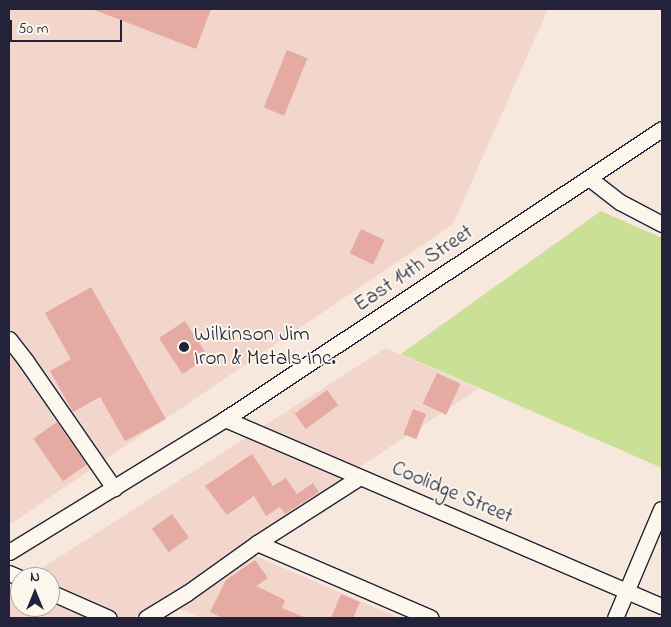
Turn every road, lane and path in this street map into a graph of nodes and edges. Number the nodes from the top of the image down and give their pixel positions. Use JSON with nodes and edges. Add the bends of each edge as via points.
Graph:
{"nodes":[{"id":1,"x":662,"y":129,"type":"edge"},
{"id":2,"x":589,"y":178,"type":"junction"},
{"id":3,"x":662,"y":224,"type":"edge"},
{"id":4,"x":9,"y":339,"type":"edge"},
{"id":5,"x":225,"y":419,"type":"junction"},
{"id":6,"x":360,"y":477,"type":"junction"},
{"id":7,"x":114,"y":488,"type":"junction"},
{"id":8,"x":662,"y":509,"type":"edge"},
{"id":9,"x":257,"y":543,"type":"junction"},
{"id":10,"x":9,"y":552,"type":"edge"},
{"id":11,"x":627,"y":591,"type":"junction"},
{"id":12,"x":60,"y":596,"type":"edge"},
{"id":13,"x":662,"y":606,"type":"edge"},
{"id":14,"x":108,"y":618,"type":"edge"},
{"id":15,"x":146,"y":618,"type":"edge"},
{"id":16,"x":431,"y":618,"type":"edge"},
{"id":17,"x":615,"y":618,"type":"edge"}],
"edges":[{"from":1,"to":2,"type":"street","name":"East 14th Street"},
{"from":2,"to":3,"type":"street","via":[[620,202]]},
{"from":2,"to":5,"type":"street","name":"East 14th Street"},
{"from":4,"to":7,"type":"street"},
{"from":5,"to":6,"type":"street","name":"Coolidge Street"},
{"from":5,"to":7,"type":"street","name":"East 14th Street"},
{"from":6,"to":9,"type":"street"},
{"from":6,"to":11,"type":"street","name":"Coolidge Street"},
{"from":7,"to":10,"type":"street","name":"East 14th Street"},
{"from":8,"to":11,"type":"street"},
{"from":9,"to":15,"type":"street"},
{"from":9,"to":16,"type":"street"},
{"from":11,"to":13,"type":"street","name":"Coolidge Street"},
{"from":11,"to":17,"type":"street"},
{"from":12,"to":14,"type":"street"}]}
